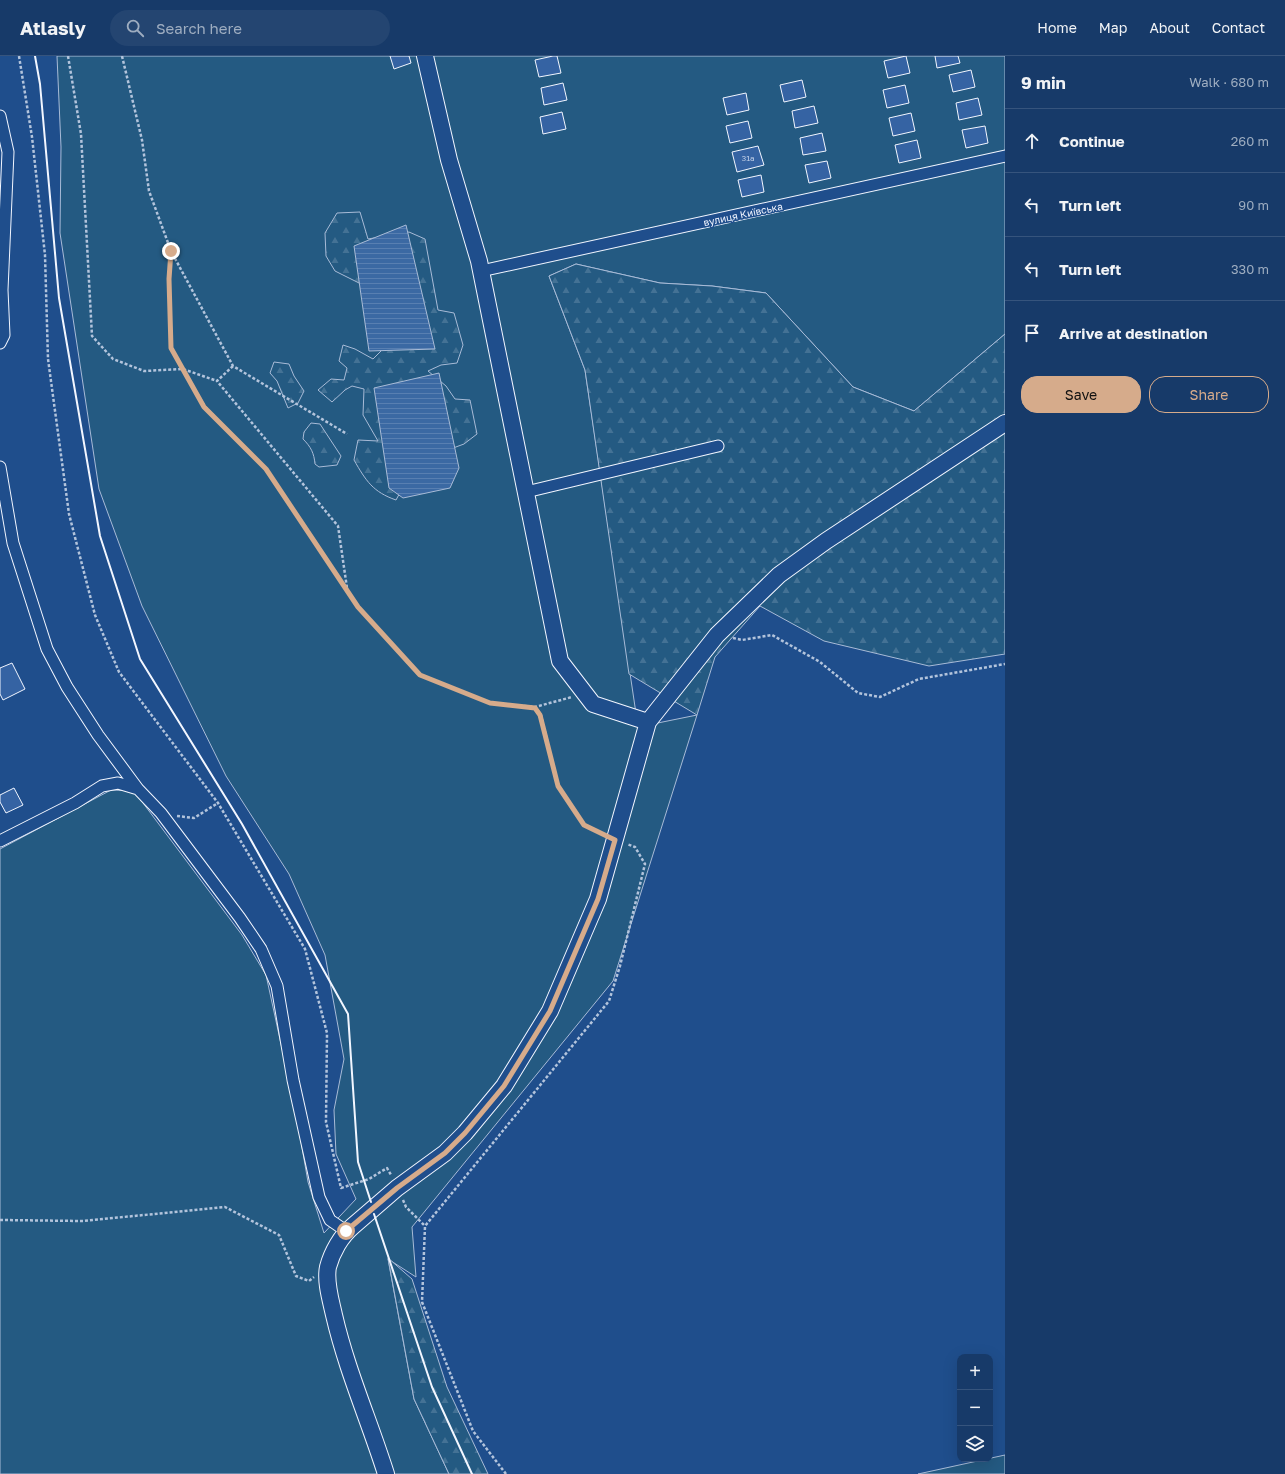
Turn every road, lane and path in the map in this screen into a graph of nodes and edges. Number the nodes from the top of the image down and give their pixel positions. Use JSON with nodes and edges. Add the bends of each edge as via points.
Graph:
{"nodes":[{"id":1,"x":19,"y":56,"type":"edge"},
{"id":2,"x":68,"y":56,"type":"edge"},
{"id":3,"x":122,"y":56,"type":"edge"},
{"id":4,"x":425,"y":56,"type":"edge"},
{"id":5,"x":0,"y":116,"type":"edge"},
{"id":6,"x":1005,"y":156,"type":"edge"},
{"id":7,"x":171,"y":251,"type":"junction"},
{"id":8,"x":481,"y":271,"type":"junction"},
{"id":9,"x":1,"y":290,"type":"edge"},
{"id":10,"x":0,"y":343,"type":"edge"},
{"id":11,"x":233,"y":366,"type":"junction"},
{"id":12,"x":183,"y":369,"type":"junction"},
{"id":13,"x":217,"y":381,"type":"junction"},
{"id":14,"x":1005,"y":423,"type":"edge"},
{"id":15,"x":346,"y":434,"type":"dead end"},
{"id":16,"x":718,"y":446,"type":"dead end"},
{"id":17,"x":0,"y":467,"type":"edge"},
{"id":18,"x":526,"y":492,"type":"junction"},
{"id":19,"x":348,"y":591,"type":"junction"},
{"id":20,"x":717,"y":635,"type":"junction"},
{"id":21,"x":1005,"y":664,"type":"edge"},
{"id":22,"x":584,"y":692,"type":"junction"},
{"id":23,"x":535,"y":708,"type":"junction"},
{"id":24,"x":648,"y":722,"type":"junction"},
{"id":25,"x":138,"y":789,"type":"junction"},
{"id":26,"x":218,"y":803,"type":"junction"},
{"id":27,"x":160,"y":813,"type":"junction"},
{"id":28,"x":615,"y":840,"type":"junction"},
{"id":29,"x":0,"y":842,"type":"edge"},
{"id":30,"x":397,"y":1188,"type":"junction"},
{"id":31,"x":0,"y":1220,"type":"edge"},
{"id":32,"x":425,"y":1226,"type":"junction"},
{"id":33,"x":346,"y":1231,"type":"junction"},
{"id":34,"x":328,"y":1268,"type":"junction"},
{"id":35,"x":386,"y":1474,"type":"edge"},
{"id":36,"x":506,"y":1474,"type":"edge"}],
"edges":[{"from":1,"to":26,"type":"path","via":[[32,138],[45,255],[48,360],[69,514],[95,615],[119,672]]},
{"from":2,"to":12,"type":"path","via":[[81,134],[92,336],[113,359],[144,371]]},
{"from":3,"to":7,"type":"path","via":[[142,140],[149,191]]},
{"from":4,"to":8,"type":"street","via":[[449,160]]},
{"from":5,"to":9,"type":"street","via":[[8,152]]},
{"from":6,"to":8,"type":"street","name":"вулиця Київська"},
{"from":7,"to":11,"type":"path"},
{"from":7,"to":12,"type":"path","via":[[171,348]]},
{"from":8,"to":18,"type":"street"},
{"from":9,"to":10,"type":"street","via":[[4,335]]},
{"from":11,"to":13,"type":"path"},
{"from":11,"to":15,"type":"path"},
{"from":12,"to":13,"type":"path"},
{"from":12,"to":19,"type":"path","via":[[204,407],[266,469]]},
{"from":13,"to":19,"type":"path","via":[[338,526]]},
{"from":14,"to":20,"type":"street","via":[[779,575]]},
{"from":16,"to":18,"type":"street"},
{"from":17,"to":25,"type":"street","via":[[13,543],[47,649],[74,699]]},
{"from":18,"to":22,"type":"street","via":[[560,661]]},
{"from":19,"to":23,"type":"path","via":[[358,607],[420,675],[490,703]]},
{"from":20,"to":21,"type":"path","via":[[742,640],[772,635],[820,662],[858,693],[880,697],[920,680]]},
{"from":20,"to":24,"type":"street"},
{"from":22,"to":23,"type":"path"},
{"from":22,"to":24,"type":"street","via":[[593,704]]},
{"from":23,"to":28,"type":"path","via":[[540,715],[558,786],[584,825]]},
{"from":24,"to":28,"type":"street"},
{"from":25,"to":27,"type":"street"},
{"from":25,"to":29,"type":"street","via":[[118,782],[102,786],[75,804]]},
{"from":26,"to":27,"type":"path","via":[[194,818]]},
{"from":26,"to":30,"type":"path","via":[[305,949],[327,1033],[326,1122],[341,1188],[369,1179],[387,1168]]},
{"from":27,"to":33,"type":"street","via":[[240,918],[263,955],[277,986],[293,1080],[319,1197],[330,1220]]},
{"from":28,"to":30,"type":"street","via":[[598,899],[550,1011],[507,1080],[465,1133],[445,1153]]},
{"from":28,"to":32,"type":"path","via":[[635,848],[645,864],[620,966],[608,1001]]},
{"from":30,"to":32,"type":"path","via":[[406,1207]]},
{"from":30,"to":33,"type":"street"},
{"from":31,"to":34,"type":"path","via":[[83,1221],[225,1207],[279,1235],[296,1276],[310,1281]]},
{"from":32,"to":36,"type":"path","via":[[422,1302],[473,1430]]},
{"from":33,"to":34,"type":"street","via":[[334,1250]]},
{"from":34,"to":35,"type":"street","via":[[330,1296],[342,1353]]}]}
